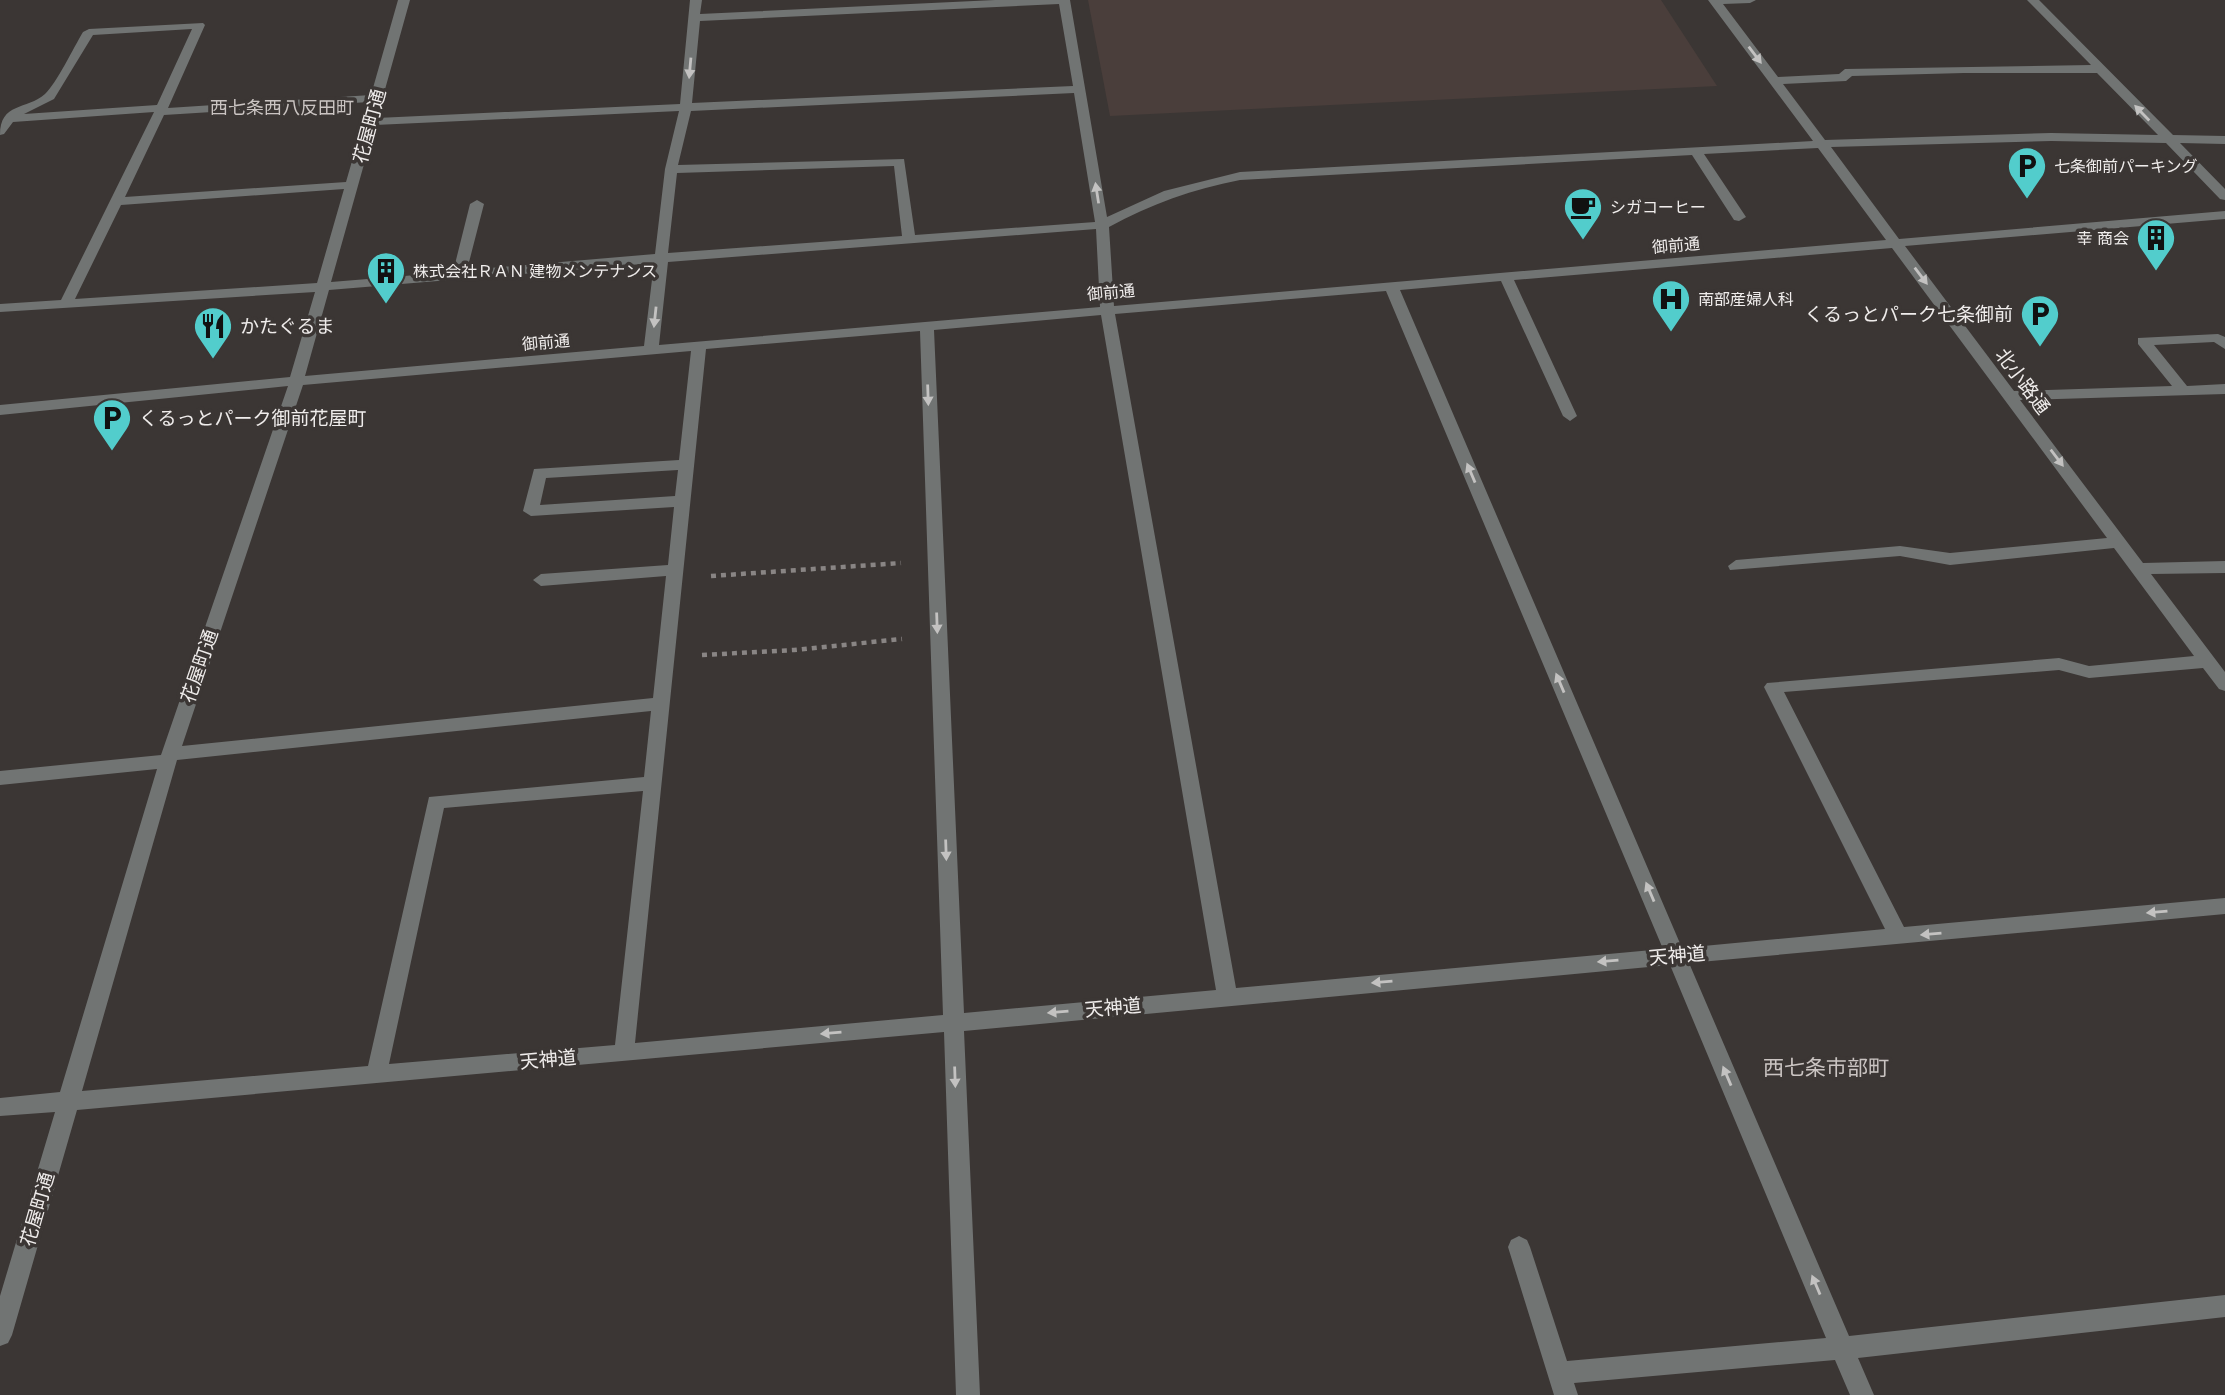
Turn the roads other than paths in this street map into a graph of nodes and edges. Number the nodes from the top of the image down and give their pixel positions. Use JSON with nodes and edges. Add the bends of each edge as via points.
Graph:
{"nodes":[{"id":1,"x":404,"y":0,"type":"edge"},
{"id":2,"x":696,"y":0,"type":"edge"},
{"id":3,"x":1064,"y":0,"type":"edge"},
{"id":4,"x":1750,"y":0,"type":"edge"},
{"id":5,"x":2033,"y":0,"type":"edge"},
{"id":6,"x":1715,"y":1,"type":"edge"},
{"id":7,"x":694,"y":18,"type":"junction"},
{"id":8,"x":2099,"y":69,"type":"junction"},
{"id":9,"x":1775,"y":81,"type":"junction"},
{"id":10,"x":1080,"y":89,"type":"junction"},
{"id":11,"x":376,"y":98,"type":"junction"},
{"id":12,"x":686,"y":108,"type":"junction"},
{"id":13,"x":160,"y":110,"type":"junction"},
{"id":14,"x":9,"y":118,"type":"junction"},
{"id":15,"x":369,"y":122,"type":"junction"},
{"id":16,"x":0,"y":131,"type":"edge"},
{"id":17,"x":2166,"y":139,"type":"junction"},
{"id":18,"x":2225,"y":140,"type":"edge"},
{"id":19,"x":1822,"y":144,"type":"junction"},
{"id":20,"x":1696,"y":151,"type":"junction"},
{"id":21,"x":671,"y":169,"type":"junction"},
{"id":22,"x":354,"y":185,"type":"junction"},
{"id":23,"x":2225,"y":196,"type":"edge"},
{"id":24,"x":116,"y":201,"type":"junction"},
{"id":25,"x":477,"y":204,"type":"dead end"},
{"id":26,"x":2225,"y":215,"type":"edge"},
{"id":27,"x":1739,"y":217,"type":"dead end"},
{"id":28,"x":1102,"y":225,"type":"junction"},
{"id":29,"x":909,"y":240,"type":"junction"},
{"id":30,"x":1896,"y":243,"type":"junction"},
{"id":31,"x":661,"y":258,"type":"junction"},
{"id":32,"x":459,"y":276,"type":"junction"},
{"id":33,"x":1506,"y":277,"type":"junction"},
{"id":34,"x":322,"y":286,"type":"junction"},
{"id":35,"x":1392,"y":288,"type":"junction"},
{"id":36,"x":66,"y":303,"type":"junction"},
{"id":37,"x":0,"y":308,"type":"edge"},
{"id":38,"x":1109,"y":310,"type":"junction"},
{"id":39,"x":927,"y":327,"type":"junction"},
{"id":40,"x":2225,"y":345,"type":"edge"},
{"id":41,"x":699,"y":346,"type":"junction"},
{"id":42,"x":651,"y":351,"type":"junction"},
{"id":43,"x":296,"y":383,"type":"junction"},
{"id":44,"x":2225,"y":389,"type":"edge"},
{"id":45,"x":2183,"y":390,"type":"junction"},
{"id":46,"x":2010,"y":396,"type":"junction"},
{"id":47,"x":0,"y":410,"type":"edge"},
{"id":48,"x":1570,"y":416,"type":"dead end"},
{"id":49,"x":687,"y":465,"type":"junction"},
{"id":50,"x":683,"y":501,"type":"junction"},
{"id":51,"x":2119,"y":542,"type":"junction"},
{"id":52,"x":1736,"y":566,"type":"dead end"},
{"id":53,"x":2225,"y":567,"type":"edge"},
{"id":54,"x":2140,"y":569,"type":"junction"},
{"id":55,"x":675,"y":574,"type":"junction"},
{"id":56,"x":541,"y":580,"type":"dead end"},
{"id":57,"x":2208,"y":661,"type":"junction"},
{"id":58,"x":2225,"y":685,"type":"edge"},
{"id":59,"x":661,"y":704,"type":"junction"},
{"id":60,"x":169,"y":757,"type":"junction"},
{"id":61,"x":0,"y":778,"type":"edge"},
{"id":62,"x":653,"y":783,"type":"junction"},
{"id":63,"x":2225,"y":906,"type":"edge"},
{"id":64,"x":1899,"y":937,"type":"junction"},
{"id":65,"x":1676,"y":955,"type":"junction"},
{"id":66,"x":1227,"y":996,"type":"junction"},
{"id":67,"x":953,"y":1022,"type":"junction"},
{"id":68,"x":624,"y":1053,"type":"junction"},
{"id":69,"x":377,"y":1073,"type":"junction"},
{"id":70,"x":69,"y":1100,"type":"junction"},
{"id":71,"x":0,"y":1107,"type":"edge"},
{"id":72,"x":1519,"y":1247,"type":"dead end"},
{"id":73,"x":2225,"y":1306,"type":"edge"},
{"id":74,"x":0,"y":1335,"type":"edge"},
{"id":75,"x":1842,"y":1348,"type":"junction"},
{"id":76,"x":1562,"y":1384,"type":"edge"},
{"id":77,"x":968,"y":1395,"type":"edge"},
{"id":78,"x":1862,"y":1395,"type":"edge"}],
"edges":[{"from":1,"to":11,"type":"street","name":"花屋町通"},
{"from":2,"to":7,"type":"street"},
{"from":3,"to":7,"type":"street"},
{"from":3,"to":10,"type":"street"},
{"from":4,"to":6,"type":"street"},
{"from":5,"to":8,"type":"street"},
{"from":6,"to":9,"type":"street","name":"北小路通","one_way":true},
{"from":7,"to":12,"type":"street","one_way":true},
{"from":8,"to":9,"type":"street","via":[[1914,70]]},
{"from":17,"to":8,"type":"street","one_way":true},
{"from":9,"to":19,"type":"street","name":"北小路通"},
{"from":10,"to":12,"type":"street"},
{"from":28,"to":10,"type":"street","one_way":true},
{"from":11,"to":13,"type":"street"},
{"from":11,"to":15,"type":"street","name":"花屋町通"},
{"from":12,"to":15,"type":"street"},
{"from":12,"to":21,"type":"street"},
{"from":13,"to":14,"type":"street"},
{"from":13,"to":14,"type":"street","via":[[199,25],[89,32],[51,96]]},
{"from":13,"to":24,"type":"street"},
{"from":14,"to":16,"type":"street"},
{"from":15,"to":22,"type":"street","name":"花屋町通"},
{"from":17,"to":18,"type":"street"},
{"from":17,"to":19,"type":"street","via":[[2051,137]]},
{"from":17,"to":23,"type":"street"},
{"from":19,"to":20,"type":"street"},
{"from":19,"to":30,"type":"street","name":"北小路通"},
{"from":20,"to":27,"type":"street"},
{"from":20,"to":28,"type":"street","via":[[1240,176],[1142,202]]},
{"from":21,"to":29,"type":"street","via":[[900,162]]},
{"from":21,"to":31,"type":"street"},
{"from":22,"to":24,"type":"street"},
{"from":22,"to":34,"type":"street","name":"花屋町通"},
{"from":24,"to":36,"type":"street"},
{"from":25,"to":32,"type":"street"},
{"from":26,"to":30,"type":"street","name":"御前通"},
{"from":28,"to":29,"type":"street"},
{"from":28,"to":38,"type":"street"},
{"from":29,"to":31,"type":"street"},
{"from":30,"to":33,"type":"street","name":"御前通"},
{"from":30,"to":46,"type":"street","name":"北小路通","one_way":true},
{"from":31,"to":32,"type":"street"},
{"from":31,"to":42,"type":"street","one_way":true},
{"from":32,"to":34,"type":"street"},
{"from":33,"to":35,"type":"street","name":"御前通"},
{"from":33,"to":48,"type":"street"},
{"from":34,"to":36,"type":"street"},
{"from":34,"to":43,"type":"street","name":"花屋町通"},
{"from":35,"to":38,"type":"street","name":"御前通"},
{"from":65,"to":35,"type":"street","one_way":true},
{"from":36,"to":37,"type":"street"},
{"from":38,"to":39,"type":"street","name":"御前通"},
{"from":38,"to":66,"type":"street"},
{"from":39,"to":41,"type":"street","name":"御前通"},
{"from":39,"to":67,"type":"street","one_way":true},
{"from":40,"to":45,"type":"street","via":[[2218,338],[2143,341]]},
{"from":41,"to":42,"type":"street","name":"御前通"},
{"from":41,"to":49,"type":"street"},
{"from":42,"to":43,"type":"street","name":"御前通"},
{"from":43,"to":47,"type":"street","name":"御前通"},
{"from":43,"to":60,"type":"street","name":"花屋町通"},
{"from":44,"to":45,"type":"street"},
{"from":45,"to":46,"type":"street"},
{"from":46,"to":51,"type":"street","name":"北小路通","one_way":true},
{"from":49,"to":50,"type":"street"},
{"from":49,"to":50,"type":"street","via":[[539,473],[531,511]]},
{"from":50,"to":55,"type":"street"},
{"from":51,"to":52,"type":"street","via":[[1950,559],[1900,551]]},
{"from":51,"to":54,"type":"street","name":"北小路通"},
{"from":53,"to":54,"type":"street"},
{"from":54,"to":57,"type":"street","name":"北小路通"},
{"from":55,"to":56,"type":"street"},
{"from":55,"to":59,"type":"street"},
{"from":57,"to":58,"type":"street","name":"北小路通"},
{"from":57,"to":64,"type":"street","via":[[2089,672],[2059,664],[1773,687]]},
{"from":59,"to":60,"type":"street"},
{"from":59,"to":62,"type":"street"},
{"from":60,"to":61,"type":"street"},
{"from":60,"to":70,"type":"street","name":"花屋町通"},
{"from":62,"to":68,"type":"street"},
{"from":62,"to":69,"type":"street","via":[[436,802]]},
{"from":63,"to":64,"type":"street","name":"天神道","one_way":true},
{"from":64,"to":65,"type":"street","name":"天神道"},
{"from":65,"to":66,"type":"street","name":"天神道","one_way":true},
{"from":75,"to":65,"type":"street","one_way":true},
{"from":66,"to":67,"type":"street","name":"天神道","one_way":true},
{"from":67,"to":68,"type":"street","name":"天神道","one_way":true},
{"from":67,"to":77,"type":"street","one_way":true},
{"from":68,"to":69,"type":"street","name":"天神道"},
{"from":69,"to":70,"type":"street","name":"天神道"},
{"from":70,"to":71,"type":"street","name":"天神道"},
{"from":70,"to":74,"type":"street","name":"花屋町通"},
{"from":72,"to":76,"type":"street"},
{"from":73,"to":75,"type":"street"},
{"from":75,"to":76,"type":"street"},
{"from":75,"to":78,"type":"street"}]}
